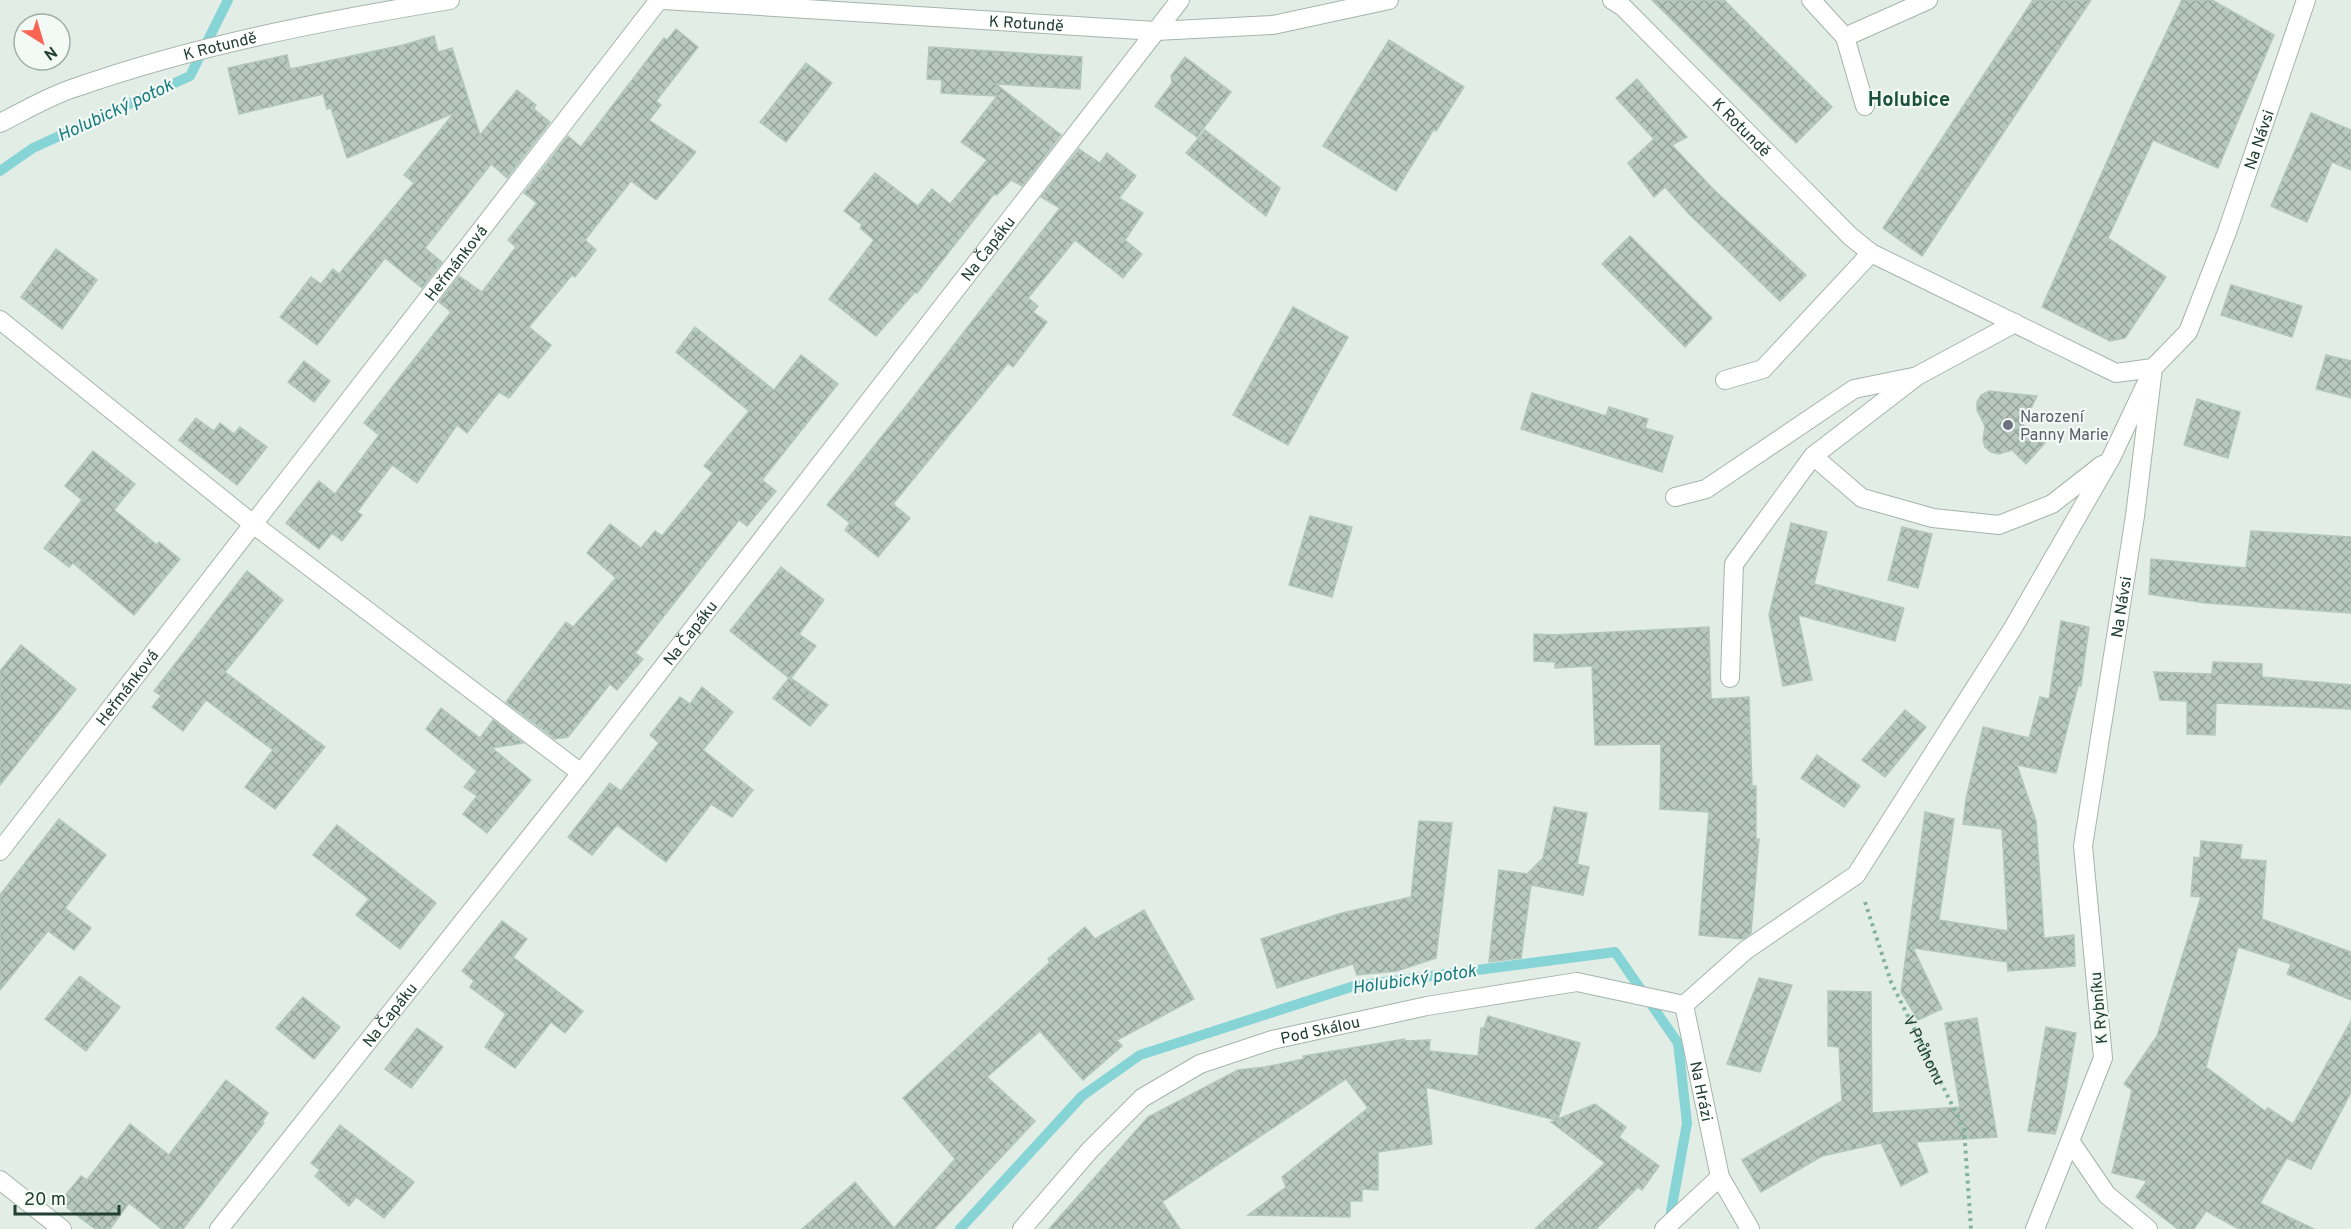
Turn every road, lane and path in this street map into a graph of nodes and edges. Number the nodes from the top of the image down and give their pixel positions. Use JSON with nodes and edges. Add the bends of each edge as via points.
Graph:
{"nodes":[{"id":1,"x":450,"y":0,"type":"edge"},
{"id":2,"x":661,"y":0,"type":"edge"},
{"id":3,"x":1180,"y":0,"type":"edge"},
{"id":4,"x":1389,"y":0,"type":"edge"},
{"id":5,"x":1612,"y":0,"type":"edge"},
{"id":6,"x":1812,"y":0,"type":"edge"},
{"id":7,"x":1928,"y":0,"type":"edge"},
{"id":8,"x":2306,"y":0,"type":"edge"},
{"id":9,"x":1156,"y":30,"type":"junction"},
{"id":10,"x":1845,"y":38,"type":"junction"},
{"id":11,"x":1864,"y":106,"type":"dead end"},
{"id":12,"x":0,"y":123,"type":"edge"},
{"id":13,"x":1871,"y":253,"type":"junction"},
{"id":14,"x":0,"y":320,"type":"edge"},
{"id":15,"x":2015,"y":323,"type":"junction"},
{"id":16,"x":2153,"y":368,"type":"junction"},
{"id":17,"x":1917,"y":376,"type":"junction"},
{"id":18,"x":1725,"y":380,"type":"dead end"},
{"id":19,"x":1813,"y":456,"type":"junction"},
{"id":20,"x":2111,"y":458,"type":"junction"},
{"id":21,"x":1675,"y":497,"type":"dead end"},
{"id":22,"x":253,"y":524,"type":"junction"},
{"id":23,"x":1730,"y":678,"type":"dead end"},
{"id":24,"x":581,"y":773,"type":"junction"},
{"id":25,"x":2083,"y":846,"type":"joint"},
{"id":26,"x":0,"y":851,"type":"edge"},
{"id":27,"x":1856,"y":875,"type":"junction"},
{"id":28,"x":1684,"y":1005,"type":"junction"},
{"id":29,"x":2070,"y":1141,"type":"junction"},
{"id":30,"x":1720,"y":1177,"type":"junction"},
{"id":31,"x":0,"y":1180,"type":"edge"},
{"id":32,"x":62,"y":1229,"type":"edge"},
{"id":33,"x":219,"y":1229,"type":"edge"},
{"id":34,"x":1022,"y":1229,"type":"edge"},
{"id":35,"x":1664,"y":1229,"type":"edge"},
{"id":36,"x":1750,"y":1229,"type":"edge"},
{"id":37,"x":1971,"y":1229,"type":"edge"},
{"id":38,"x":2035,"y":1229,"type":"edge"},
{"id":39,"x":2148,"y":1229,"type":"edge"}],
"edges":[{"from":1,"to":12,"type":"street","name":"K Rotundě","via":[[216,45],[72,88]]},
{"from":2,"to":9,"type":"street","name":"K Rotundě"},
{"from":2,"to":22,"type":"street","name":"Heřmánková"},
{"from":3,"to":9,"type":"street","name":"Na Čapáku"},
{"from":4,"to":9,"type":"street","name":"K Rotundě","via":[[1273,25]]},
{"from":5,"to":13,"type":"street","name":"K Rotundě"},
{"from":6,"to":10,"type":"street"},
{"from":7,"to":10,"type":"street"},
{"from":8,"to":16,"type":"street","name":"Na Návsi","via":[[2227,232],[2188,332]]},
{"from":9,"to":24,"type":"street","name":"Na Čapáku"},
{"from":10,"to":11,"type":"street"},
{"from":13,"to":15,"type":"street"},
{"from":13,"to":18,"type":"street","via":[[1763,369]]},
{"from":14,"to":22,"type":"street"},
{"from":15,"to":16,"type":"street","via":[[2116,373]]},
{"from":15,"to":17,"type":"street"},
{"from":16,"to":20,"type":"street","name":"Na Návsi"},
{"from":16,"to":25,"type":"street","name":"Na Návsi","via":[[2135,516]]},
{"from":17,"to":19,"type":"street"},
{"from":17,"to":21,"type":"street","via":[[1854,389],[1706,489]]},
{"from":19,"to":20,"type":"street","name":"Na Návsi","via":[[1862,498],[1933,518],[1999,525],[2052,504]]},
{"from":19,"to":23,"type":"street","via":[[1734,564]]},
{"from":20,"to":27,"type":"street","name":"Na Návsi","via":[[2013,628]]},
{"from":22,"to":24,"type":"street"},
{"from":22,"to":26,"type":"street","name":"Heřmánková"},
{"from":24,"to":33,"type":"street","name":"Na Čapáku"},
{"from":25,"to":29,"type":"street","name":"K Rybníku","via":[[2103,1058]]},
{"from":27,"to":28,"type":"street","via":[[1746,950]]},
{"from":27,"to":37,"type":"path","name":"V Průhonu","via":[[1891,982],[1964,1129]]},
{"from":28,"to":30,"type":"street","name":"Na Hrázi"},
{"from":28,"to":34,"type":"street","name":"Pod Skálou","via":[[1577,982],[1405,1011],[1272,1040],[1200,1064],[1142,1098],[1090,1150]]},
{"from":29,"to":38,"type":"street","name":"K Rybníku"},
{"from":29,"to":39,"type":"street","via":[[2106,1195]]},
{"from":30,"to":35,"type":"street"},
{"from":30,"to":36,"type":"street","name":"Na Hrázi"},
{"from":31,"to":32,"type":"street"}]}
